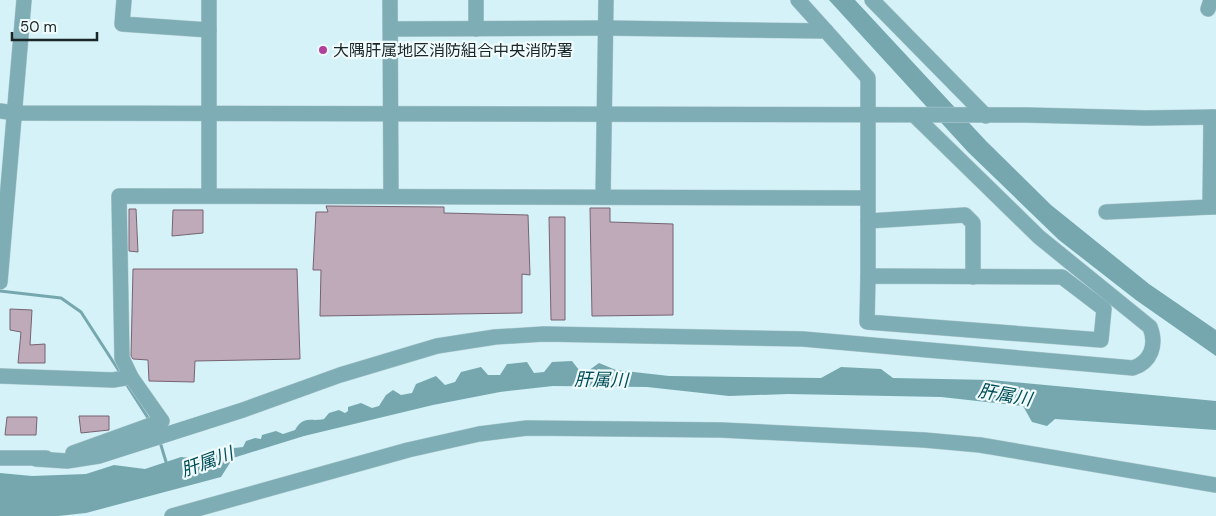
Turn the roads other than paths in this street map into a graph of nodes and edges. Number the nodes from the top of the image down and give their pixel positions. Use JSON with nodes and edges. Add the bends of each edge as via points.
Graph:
{"nodes":[{"id":1,"x":24,"y":0,"type":"edge"},
{"id":2,"x":124,"y":0,"type":"edge"},
{"id":3,"x":209,"y":0,"type":"edge"},
{"id":4,"x":390,"y":0,"type":"edge"},
{"id":5,"x":476,"y":0,"type":"edge"},
{"id":6,"x":606,"y":0,"type":"edge"},
{"id":7,"x":798,"y":0,"type":"edge"},
{"id":8,"x":876,"y":2,"type":"edge"},
{"id":9,"x":606,"y":28,"type":"junction"},
{"id":10,"x":391,"y":29,"type":"junction"},
{"id":11,"x":476,"y":29,"type":"junction"},
{"id":12,"x":209,"y":30,"type":"junction"},
{"id":13,"x":826,"y":31,"type":"junction"},
{"id":14,"x":8,"y":112,"type":"edge"},
{"id":15,"x":210,"y":112,"type":"junction"},
{"id":16,"x":391,"y":113,"type":"junction"},
{"id":17,"x":1215,"y":113,"type":"edge"},
{"id":18,"x":606,"y":114,"type":"junction"},
{"id":19,"x":917,"y":115,"type":"junction"},
{"id":20,"x":867,"y":116,"type":"junction"},
{"id":21,"x":986,"y":116,"type":"junction"},
{"id":22,"x":209,"y":195,"type":"junction"},
{"id":23,"x":391,"y":195,"type":"junction"},
{"id":24,"x":603,"y":197,"type":"junction"},
{"id":25,"x":868,"y":198,"type":"junction"},
{"id":26,"x":1213,"y":207,"type":"edge"},
{"id":27,"x":1106,"y":212,"type":"dead end"},
{"id":28,"x":868,"y":221,"type":"junction"},
{"id":29,"x":868,"y":276,"type":"junction"},
{"id":30,"x":973,"y":277,"type":"junction"},
{"id":31,"x":0,"y":282,"type":"edge"},
{"id":32,"x":0,"y":376,"type":"edge"},
{"id":33,"x":125,"y":378,"type":"junction"},
{"id":34,"x":0,"y":458,"type":"edge"},
{"id":35,"x":36,"y":460,"type":"junction"},
{"id":36,"x":1216,"y":485,"type":"edge"},
{"id":37,"x":172,"y":516,"type":"edge"}],
"edges":[{"from":1,"to":14,"type":"street"},
{"from":2,"to":12,"type":"street","via":[[122,24]]},
{"from":3,"to":12,"type":"street"},
{"from":4,"to":10,"type":"street"},
{"from":5,"to":11,"type":"street"},
{"from":6,"to":9,"type":"street"},
{"from":7,"to":13,"type":"street"},
{"from":8,"to":21,"type":"street"},
{"from":9,"to":11,"type":"street"},
{"from":9,"to":13,"type":"street"},
{"from":9,"to":18,"type":"street"},
{"from":10,"to":11,"type":"street"},
{"from":10,"to":16,"type":"street"},
{"from":12,"to":15,"type":"street"},
{"from":13,"to":20,"type":"street","via":[[868,78]]},
{"from":14,"to":15,"type":"street"},
{"from":14,"to":31,"type":"street"},
{"from":15,"to":16,"type":"street"},
{"from":15,"to":22,"type":"street"},
{"from":16,"to":18,"type":"street"},
{"from":16,"to":23,"type":"street"},
{"from":17,"to":21,"type":"street"},
{"from":17,"to":26,"type":"street"},
{"from":18,"to":20,"type":"street"},
{"from":18,"to":24,"type":"street"},
{"from":19,"to":20,"type":"street"},
{"from":19,"to":21,"type":"street"},
{"from":19,"to":35,"type":"street","via":[[1039,236],[1150,327],[1154,337],[1150,357],[1143,365],[1133,368],[803,339],[544,334],[495,337],[437,346],[358,369],[99,456],[66,461]]},
{"from":20,"to":25,"type":"street"},
{"from":22,"to":23,"type":"street"},
{"from":22,"to":33,"type":"street","via":[[119,196]]},
{"from":23,"to":24,"type":"street"},
{"from":24,"to":25,"type":"street"},
{"from":25,"to":28,"type":"street"},
{"from":26,"to":27,"type":"street"},
{"from":28,"to":29,"type":"street"},
{"from":28,"to":30,"type":"street","via":[[965,215],[973,223]]},
{"from":29,"to":30,"type":"street"},
{"from":29,"to":30,"type":"street","via":[[866,322],[1101,340],[1104,310],[1062,277]]},
{"from":32,"to":33,"type":"street"},
{"from":33,"to":35,"type":"street","via":[[162,421],[78,452]]},
{"from":34,"to":35,"type":"street"},
{"from":36,"to":37,"type":"street","via":[[980,445],[924,440],[702,429],[527,428],[479,434],[408,450]]}]}
